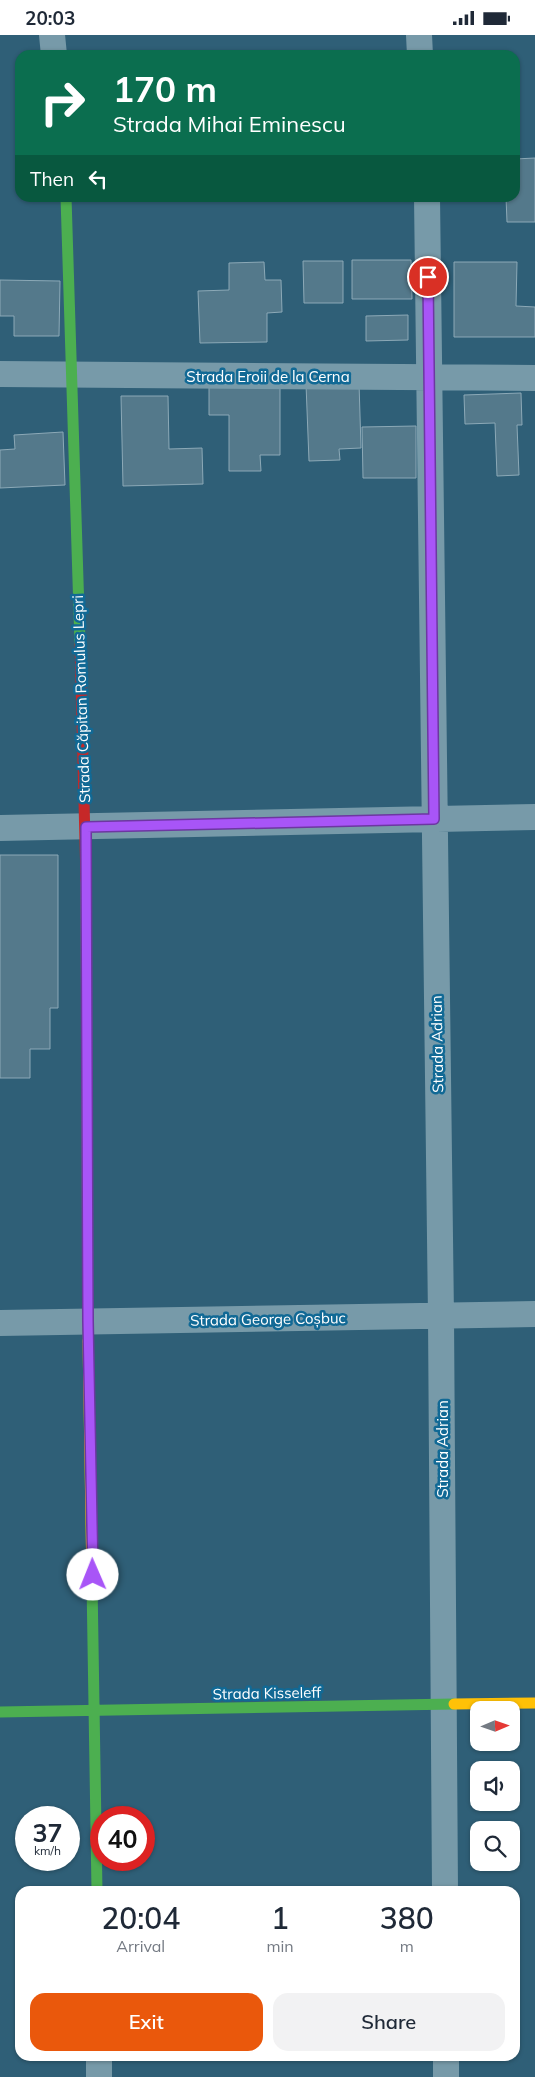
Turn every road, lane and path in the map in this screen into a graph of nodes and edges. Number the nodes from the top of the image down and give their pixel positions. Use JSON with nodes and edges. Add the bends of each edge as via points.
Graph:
{"nodes":[{"id":1,"x":52,"y":35,"type":"edge"},
{"id":2,"x":419,"y":35,"type":"edge"},
{"id":3,"x":54,"y":50,"type":"edge"},
{"id":4,"x":420,"y":50,"type":"edge"},
{"id":5,"x":66,"y":202,"type":"edge"},
{"id":6,"x":427,"y":202,"type":"edge"},
{"id":7,"x":0,"y":375,"type":"edge"},
{"id":8,"x":70,"y":375,"type":"junction"},
{"id":9,"x":429,"y":376,"type":"junction"},
{"id":10,"x":535,"y":378,"type":"edge"},
{"id":11,"x":535,"y":817,"type":"edge"},
{"id":12,"x":434,"y":819,"type":"junction"},
{"id":13,"x":86,"y":827,"type":"junction"},
{"id":14,"x":0,"y":828,"type":"edge"},
{"id":15,"x":535,"y":1314,"type":"edge"},
{"id":16,"x":441,"y":1317,"type":"junction"},
{"id":17,"x":88,"y":1321,"type":"junction"},
{"id":18,"x":0,"y":1323,"type":"edge"},
{"id":19,"x":535,"y":1703,"type":"edge"},
{"id":20,"x":444,"y":1704,"type":"junction"},
{"id":21,"x":96,"y":1712,"type":"junction"},
{"id":22,"x":0,"y":1713,"type":"edge"},
{"id":23,"x":97,"y":1886,"type":"edge"},
{"id":24,"x":445,"y":1886,"type":"edge"},
{"id":25,"x":99,"y":2061,"type":"edge"},
{"id":26,"x":446,"y":2061,"type":"edge"},
{"id":27,"x":99,"y":2077,"type":"edge"},
{"id":28,"x":446,"y":2077,"type":"edge"}],
"edges":[{"from":1,"to":3,"type":"street"},
{"from":2,"to":4,"type":"street"},
{"from":5,"to":8,"type":"street","name":"Strada Căpitan Romulus Lepri"},
{"from":6,"to":9,"type":"street","name":"Strada Adrian"},
{"from":7,"to":8,"type":"street","name":"Strada Eroii de la Cerna"},
{"from":8,"to":9,"type":"street","name":"Strada Eroii de la Cerna"},
{"from":8,"to":13,"type":"street","name":"Strada Căpitan Romulus Lepri"},
{"from":9,"to":10,"type":"street","name":"Strada Eroii de la Cerna"},
{"from":9,"to":12,"type":"street","name":"Strada Adrian"},
{"from":11,"to":12,"type":"street"},
{"from":12,"to":13,"type":"street"},
{"from":12,"to":16,"type":"street","name":"Strada Adrian"},
{"from":13,"to":14,"type":"street"},
{"from":13,"to":17,"type":"street","name":"Strada Căpitan Romulus Lepri"},
{"from":15,"to":16,"type":"street","name":"Strada George Coșbuc"},
{"from":16,"to":17,"type":"street","name":"Strada George Coșbuc"},
{"from":16,"to":20,"type":"street","name":"Strada Adrian"},
{"from":17,"to":18,"type":"street","name":"Strada George Coșbuc"},
{"from":17,"to":21,"type":"street","name":"Strada Căpitan Romulus Lepri"},
{"from":19,"to":20,"type":"street","name":"Strada Kisseleff"},
{"from":20,"to":21,"type":"street","name":"Strada Kisseleff"},
{"from":20,"to":24,"type":"street","name":"Strada Adrian"},
{"from":21,"to":22,"type":"street","name":"Strada Kisseleff"},
{"from":21,"to":23,"type":"street","name":"Strada Căpitan Romulus Lepri"},
{"from":25,"to":27,"type":"street"},
{"from":26,"to":28,"type":"street"}]}
